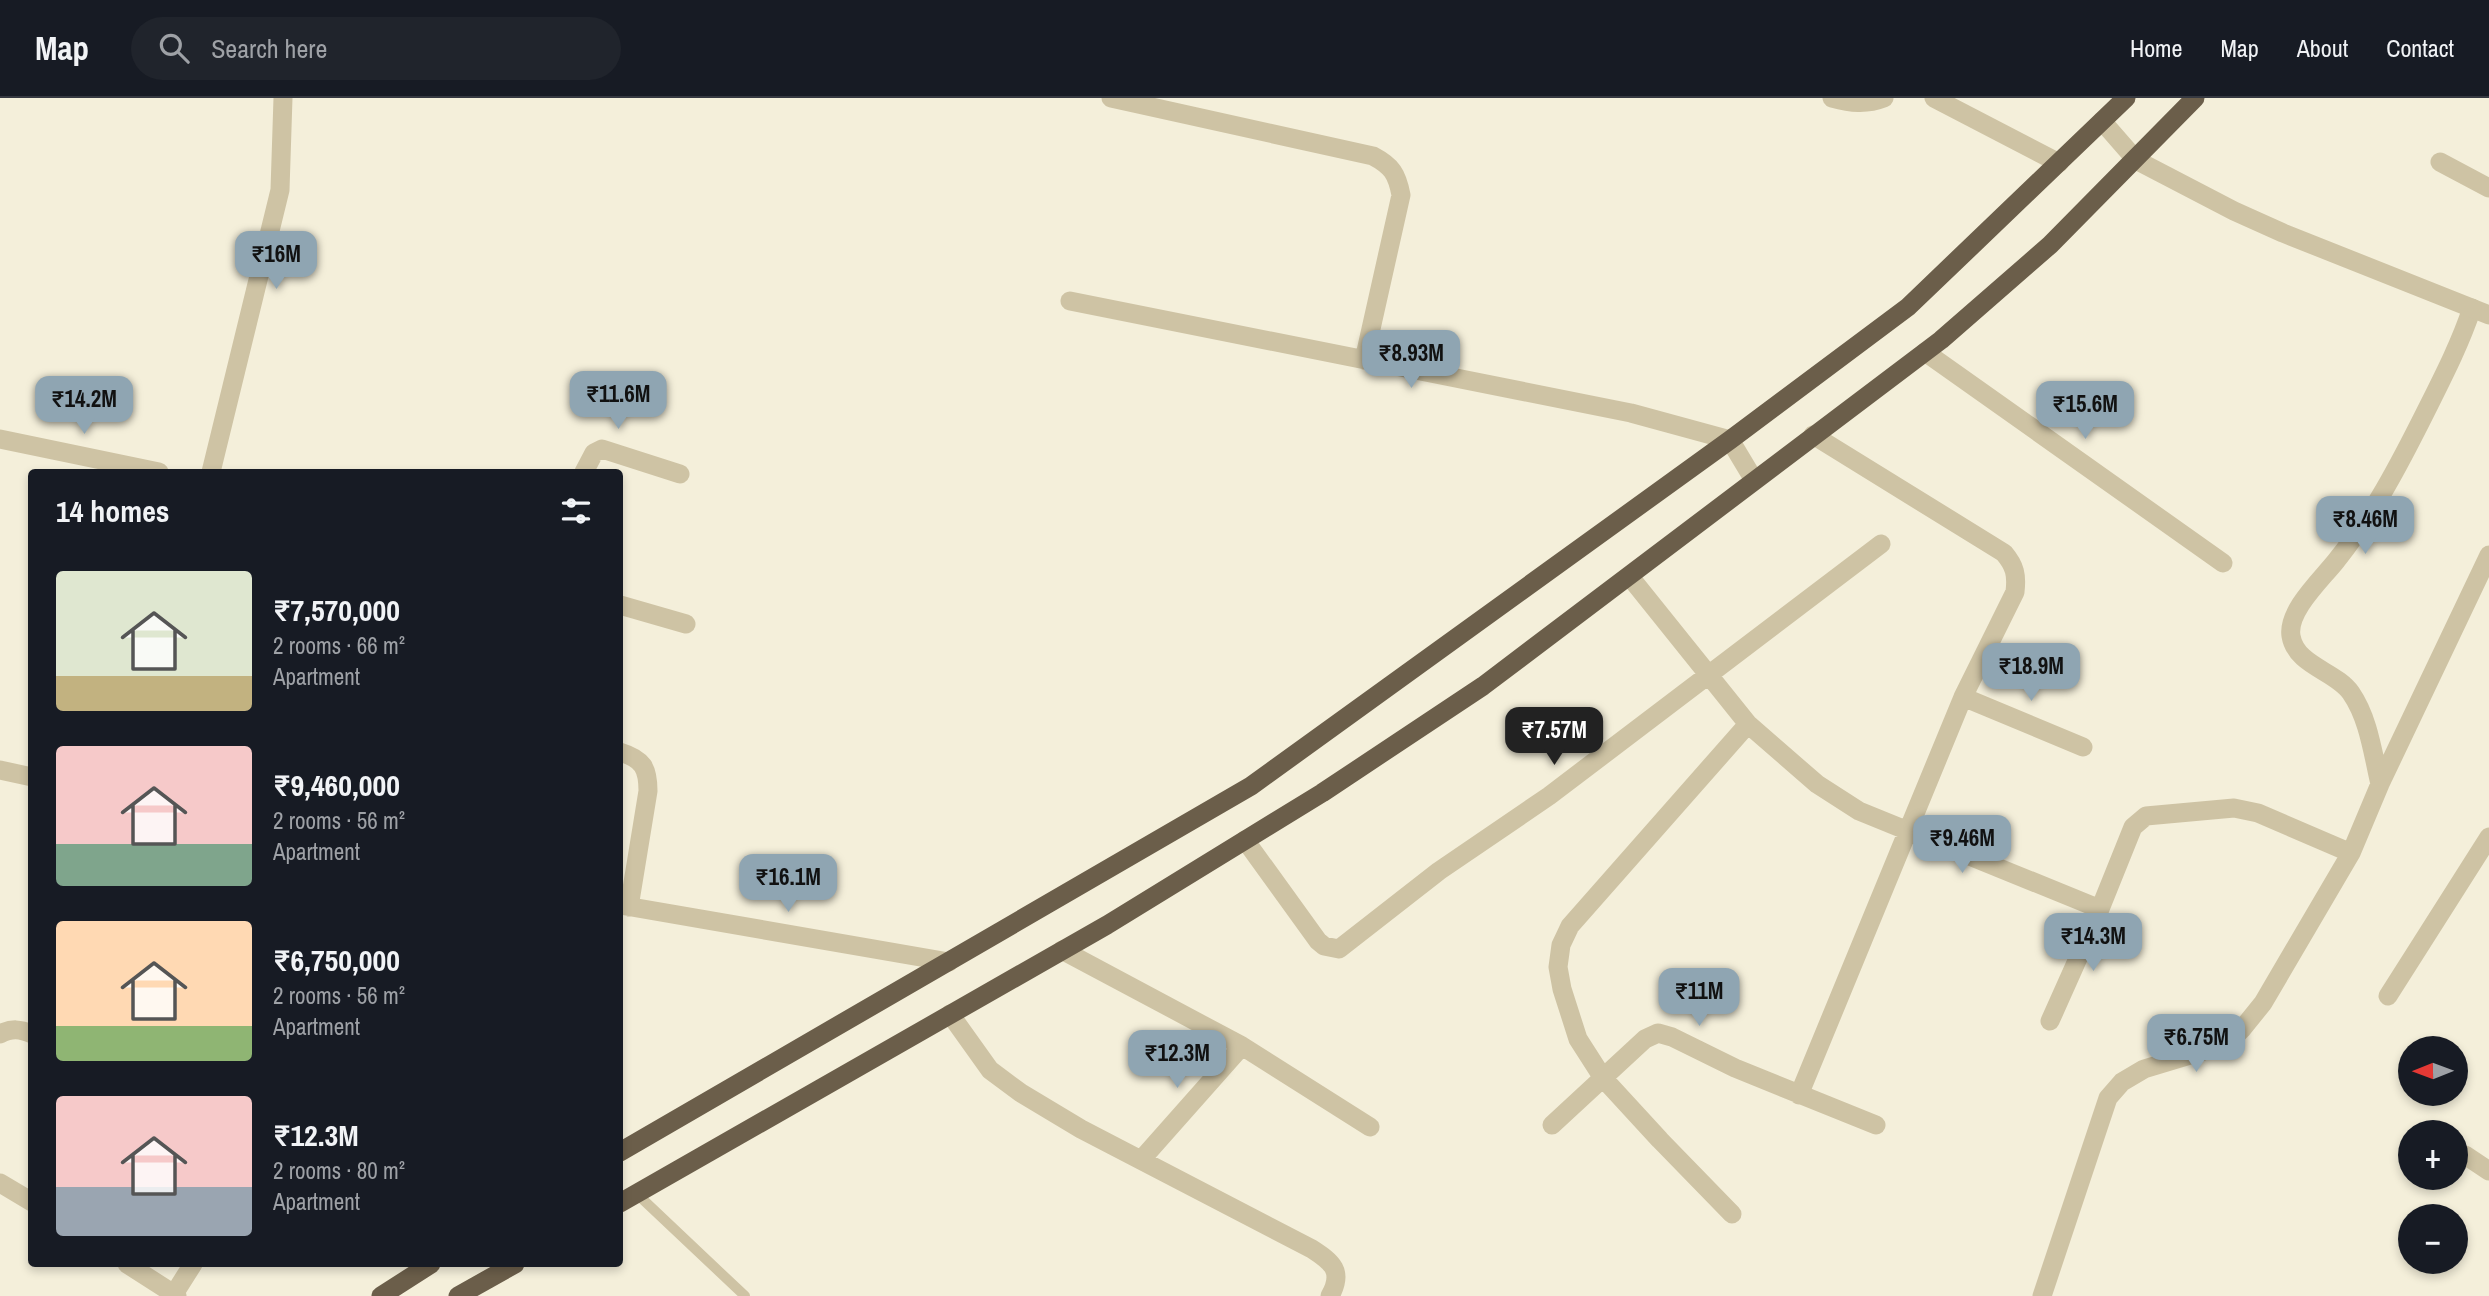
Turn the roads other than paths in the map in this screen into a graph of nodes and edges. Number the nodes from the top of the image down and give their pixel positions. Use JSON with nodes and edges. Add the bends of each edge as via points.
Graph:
{"nodes":[{"id":1,"x":282,"y":98,"type":"edge"},
{"id":2,"x":1111,"y":98,"type":"edge"},
{"id":3,"x":1832,"y":98,"type":"edge"},
{"id":4,"x":1884,"y":98,"type":"edge"},
{"id":5,"x":1934,"y":98,"type":"edge"},
{"id":6,"x":2126,"y":98,"type":"edge"},
{"id":7,"x":2195,"y":98,"type":"edge"},
{"id":8,"x":2102,"y":121,"type":"junction"},
{"id":9,"x":2136,"y":160,"type":"junction"},
{"id":10,"x":2440,"y":162,"type":"dead end"},
{"id":11,"x":2059,"y":163,"type":"junction"},
{"id":12,"x":2489,"y":188,"type":"edge"},
{"id":13,"x":1070,"y":301,"type":"dead end"},
{"id":14,"x":2480,"y":311,"type":"edge"},
{"id":15,"x":1925,"y":352,"type":"junction"},
{"id":16,"x":1364,"y":360,"type":"junction"},
{"id":17,"x":1813,"y":435,"type":"junction"},
{"id":18,"x":0,"y":439,"type":"edge"},
{"id":19,"x":1730,"y":440,"type":"junction"},
{"id":20,"x":145,"y":469,"type":"edge"},
{"id":21,"x":212,"y":469,"type":"edge"},
{"id":22,"x":586,"y":469,"type":"edge"},
{"id":23,"x":680,"y":474,"type":"dead end"},
{"id":24,"x":1754,"y":480,"type":"junction"},
{"id":25,"x":1881,"y":544,"type":"dead end"},
{"id":26,"x":2489,"y":555,"type":"edge"},
{"id":27,"x":2222,"y":563,"type":"dead end"},
{"id":28,"x":1630,"y":577,"type":"junction"},
{"id":29,"x":623,"y":606,"type":"edge"},
{"id":30,"x":686,"y":624,"type":"dead end"},
{"id":31,"x":1709,"y":675,"type":"junction"},
{"id":32,"x":1963,"y":697,"type":"junction"},
{"id":33,"x":1748,"y":724,"type":"junction"},
{"id":34,"x":2083,"y":747,"type":"dead end"},
{"id":35,"x":623,"y":753,"type":"edge"},
{"id":36,"x":0,"y":770,"type":"edge"},
{"id":37,"x":28,"y":776,"type":"edge"},
{"id":38,"x":2380,"y":784,"type":"junction"},
{"id":39,"x":1908,"y":830,"type":"junction"},
{"id":40,"x":2489,"y":837,"type":"edge"},
{"id":41,"x":1245,"y":841,"type":"junction"},
{"id":42,"x":2351,"y":853,"type":"junction"},
{"id":43,"x":624,"y":906,"type":"edge"},
{"id":44,"x":2100,"y":909,"type":"junction"},
{"id":45,"x":1062,"y":950,"type":"junction"},
{"id":46,"x":949,"y":961,"type":"junction"},
{"id":47,"x":2388,"y":996,"type":"dead end"},
{"id":48,"x":950,"y":1014,"type":"junction"},
{"id":49,"x":2050,"y":1021,"type":"dead end"},
{"id":50,"x":28,"y":1032,"type":"edge"},
{"id":51,"x":0,"y":1034,"type":"edge"},
{"id":52,"x":1242,"y":1046,"type":"junction"},
{"id":53,"x":1604,"y":1077,"type":"junction"},
{"id":54,"x":1800,"y":1095,"type":"junction"},
{"id":55,"x":1552,"y":1125,"type":"dead end"},
{"id":56,"x":1876,"y":1125,"type":"dead end"},
{"id":57,"x":1370,"y":1127,"type":"dead end"},
{"id":58,"x":623,"y":1150,"type":"edge"},
{"id":59,"x":2468,"y":1156,"type":"edge"},
{"id":60,"x":1141,"y":1160,"type":"junction"},
{"id":61,"x":2489,"y":1171,"type":"edge"},
{"id":62,"x":0,"y":1183,"type":"edge"},
{"id":63,"x":628,"y":1198,"type":"edge"},
{"id":64,"x":28,"y":1200,"type":"edge"},
{"id":65,"x":1732,"y":1214,"type":"dead end"},
{"id":66,"x":132,"y":1267,"type":"edge"},
{"id":67,"x":191,"y":1267,"type":"edge"},
{"id":68,"x":427,"y":1267,"type":"edge"},
{"id":69,"x":509,"y":1267,"type":"edge"},
{"id":70,"x":176,"y":1295,"type":"edge"},
{"id":71,"x":381,"y":1296,"type":"edge"},
{"id":72,"x":458,"y":1296,"type":"edge"},
{"id":73,"x":745,"y":1296,"type":"edge"},
{"id":74,"x":1330,"y":1296,"type":"edge"},
{"id":75,"x":2042,"y":1296,"type":"edge"}],
"edges":[{"from":1,"to":21,"type":"street","via":[[280,190]]},
{"from":2,"to":16,"type":"street","via":[[1373,156],[1389,164],[1398,177],[1401,195]]},
{"from":3,"to":4,"type":"street","via":[[1872,103]]},
{"from":5,"to":11,"type":"street"},
{"from":6,"to":8,"type":"highway"},
{"from":7,"to":9,"type":"highway"},
{"from":8,"to":9,"type":"street"},
{"from":8,"to":11,"type":"highway"},
{"from":9,"to":14,"type":"street","via":[[2283,233]]},
{"from":9,"to":15,"type":"highway","via":[[2050,245]]},
{"from":10,"to":12,"type":"street"},
{"from":11,"to":19,"type":"highway","via":[[1908,307]]},
{"from":13,"to":16,"type":"street"},
{"from":14,"to":38,"type":"street","via":[[2376,506],[2297,609],[2290,626],[2291,640],[2300,654],[2350,690],[2361,711]]},
{"from":15,"to":17,"type":"highway"},
{"from":15,"to":27,"type":"street"},
{"from":16,"to":19,"type":"street","via":[[1631,413]]},
{"from":17,"to":24,"type":"highway"},
{"from":17,"to":32,"type":"street","via":[[2004,553],[2013,564],[2015,592]]},
{"from":18,"to":20,"type":"street"},
{"from":19,"to":24,"type":"street"},
{"from":19,"to":46,"type":"highway","via":[[1251,786]]},
{"from":22,"to":23,"type":"street","via":[[594,453],[602,449]]},
{"from":24,"to":28,"type":"highway"},
{"from":25,"to":31,"type":"street"},
{"from":26,"to":38,"type":"street"},
{"from":28,"to":31,"type":"street"},
{"from":28,"to":41,"type":"highway","via":[[1483,686]]},
{"from":29,"to":30,"type":"street"},
{"from":31,"to":33,"type":"street"},
{"from":31,"to":41,"type":"street","via":[[1339,948],[1318,941]]},
{"from":32,"to":34,"type":"street"},
{"from":32,"to":39,"type":"street"},
{"from":33,"to":39,"type":"street","via":[[1817,784],[1858,811]]},
{"from":33,"to":53,"type":"street","via":[[1570,926],[1561,945],[1562,989],[1578,1038]]},
{"from":35,"to":43,"type":"street","via":[[639,760],[648,774]]},
{"from":36,"to":37,"type":"street"},
{"from":38,"to":42,"type":"street"},
{"from":39,"to":44,"type":"street"},
{"from":39,"to":54,"type":"street"},
{"from":40,"to":47,"type":"street"},
{"from":41,"to":45,"type":"highway"},
{"from":42,"to":44,"type":"street","via":[[2258,813],[2234,808],[2146,816],[2133,827]]},
{"from":42,"to":75,"type":"street","via":[[2263,1003],[2242,1029],[2227,1044],[2144,1069],[2122,1082],[2108,1098]]},
{"from":43,"to":46,"type":"street"},
{"from":44,"to":49,"type":"street"},
{"from":45,"to":48,"type":"highway"},
{"from":45,"to":52,"type":"street"},
{"from":46,"to":58,"type":"highway"},
{"from":48,"to":60,"type":"street","via":[[990,1070],[1081,1129]]},
{"from":48,"to":63,"type":"highway"},
{"from":50,"to":51,"type":"street","via":[[9,1029]]},
{"from":52,"to":57,"type":"street"},
{"from":52,"to":60,"type":"street"},
{"from":53,"to":54,"type":"street","via":[[1644,1039],[1658,1033]]},
{"from":53,"to":55,"type":"street"},
{"from":53,"to":65,"type":"street"},
{"from":54,"to":56,"type":"street"},
{"from":59,"to":61,"type":"street"},
{"from":60,"to":74,"type":"street","via":[[1312,1248],[1331,1262],[1336,1273]]},
{"from":62,"to":64,"type":"street"},
{"from":63,"to":73,"type":"lane"},
{"from":66,"to":70,"type":"street"},
{"from":67,"to":70,"type":"street"},
{"from":68,"to":71,"type":"highway"},
{"from":69,"to":72,"type":"highway"}]}
